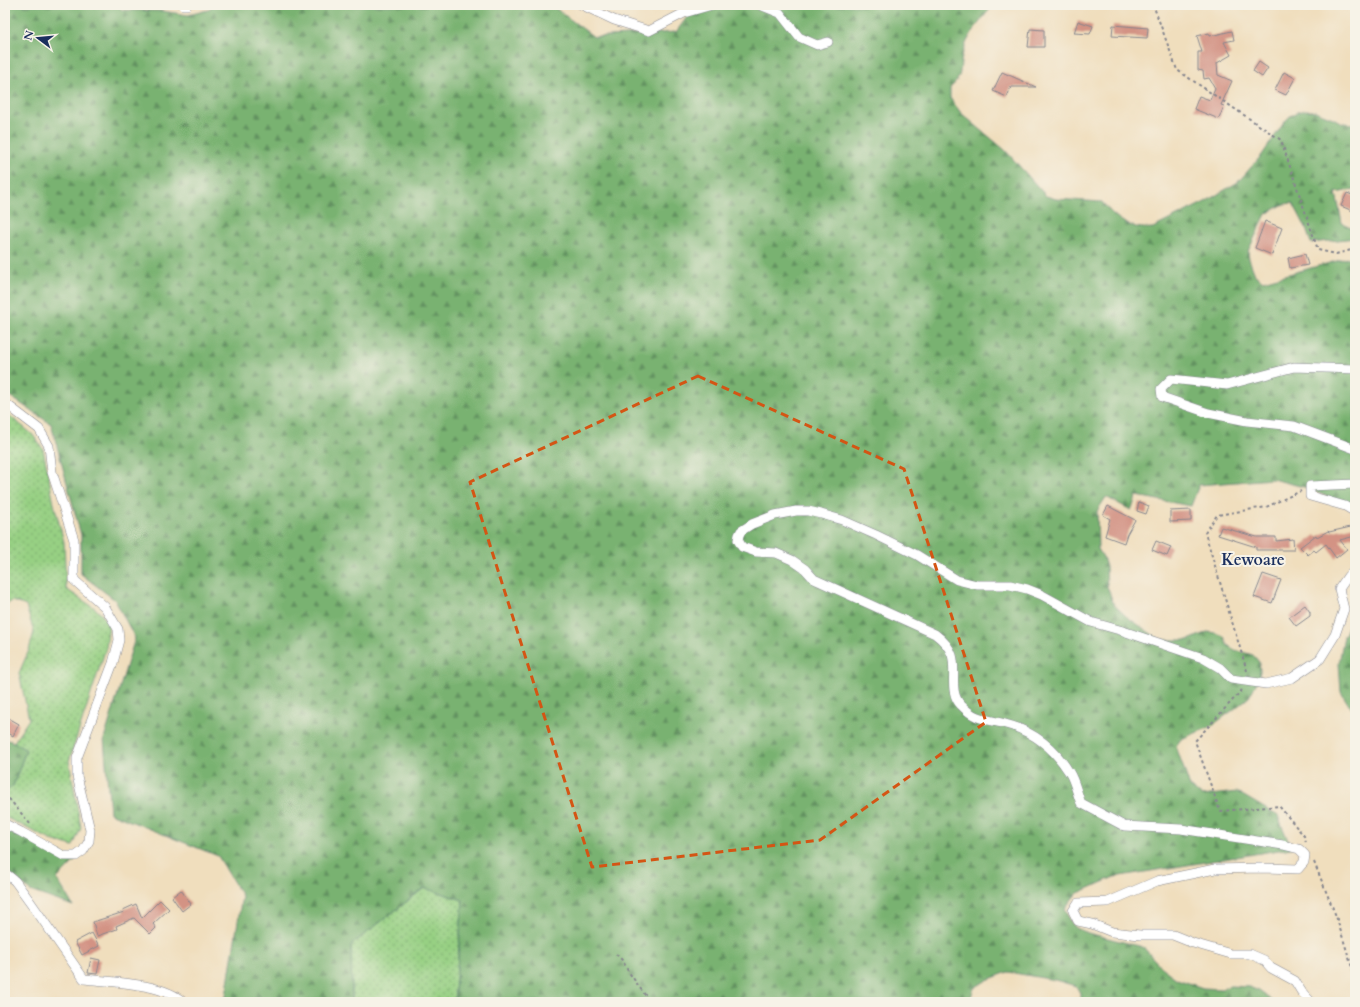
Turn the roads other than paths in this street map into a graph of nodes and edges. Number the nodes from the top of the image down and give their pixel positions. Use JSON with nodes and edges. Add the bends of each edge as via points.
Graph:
{"nodes":[{"id":1,"x":183,"y":5,"type":"edge"},
{"id":2,"x":187,"y":5,"type":"edge"},
{"id":3,"x":582,"y":5,"type":"edge"},
{"id":4,"x":712,"y":5,"type":"edge"},
{"id":5,"x":760,"y":5,"type":"edge"},
{"id":6,"x":828,"y":42,"type":"dead end"},
{"id":7,"x":1355,"y":369,"type":"edge"},
{"id":8,"x":5,"y":403,"type":"edge"},
{"id":9,"x":1355,"y":449,"type":"edge"},
{"id":10,"x":1355,"y":484,"type":"edge"},
{"id":11,"x":1355,"y":512,"type":"edge"},
{"id":12,"x":1355,"y":571,"type":"edge"},
{"id":13,"x":5,"y":824,"type":"edge"},
{"id":14,"x":5,"y":873,"type":"edge"},
{"id":15,"x":183,"y":1002,"type":"edge"},
{"id":16,"x":1311,"y":1002,"type":"edge"}],
"edges":[{"from":1,"to":2,"type":"street"},
{"from":3,"to":4,"type":"street","via":[[614,20],[649,31],[684,13]]},
{"from":5,"to":6,"type":"street","via":[[780,13],[799,37],[817,45]]},
{"from":7,"to":9,"type":"street","via":[[1294,368],[1227,385],[1171,379],[1161,389],[1162,397],[1208,413],[1247,421],[1294,426]]},
{"from":8,"to":13,"type":"street","via":[[39,429],[48,446],[52,472],[74,540],[74,580],[105,607],[118,629],[119,640],[113,663],[77,758],[77,776],[90,830],[89,841],[83,851],[76,856],[64,856]]},
{"from":10,"to":11,"type":"street","via":[[1310,486],[1310,496],[1345,506]]},
{"from":12,"to":16,"type":"street","via":[[1339,589],[1344,609],[1335,635],[1320,659],[1292,678],[1266,684],[1230,679],[1220,668],[1203,658],[1091,622],[1042,595],[1010,585],[977,584],[957,580],[876,534],[828,516],[808,511],[775,515],[752,524],[738,535],[742,547],[756,552],[776,553],[792,560],[814,579],[935,634],[945,642],[952,655],[954,690],[959,703],[968,714],[1017,727],[1034,735],[1050,748],[1070,773],[1081,804],[1124,826],[1181,829],[1299,849],[1305,855],[1304,862],[1298,869],[1215,869],[1157,881],[1108,902],[1078,902],[1073,911],[1078,921],[1112,932],[1140,935],[1173,934],[1231,954],[1250,954],[1264,960],[1271,968],[1295,981]]},
{"from":14,"to":15,"type":"street","via":[[15,881],[84,979],[142,986],[172,994]]}]}
